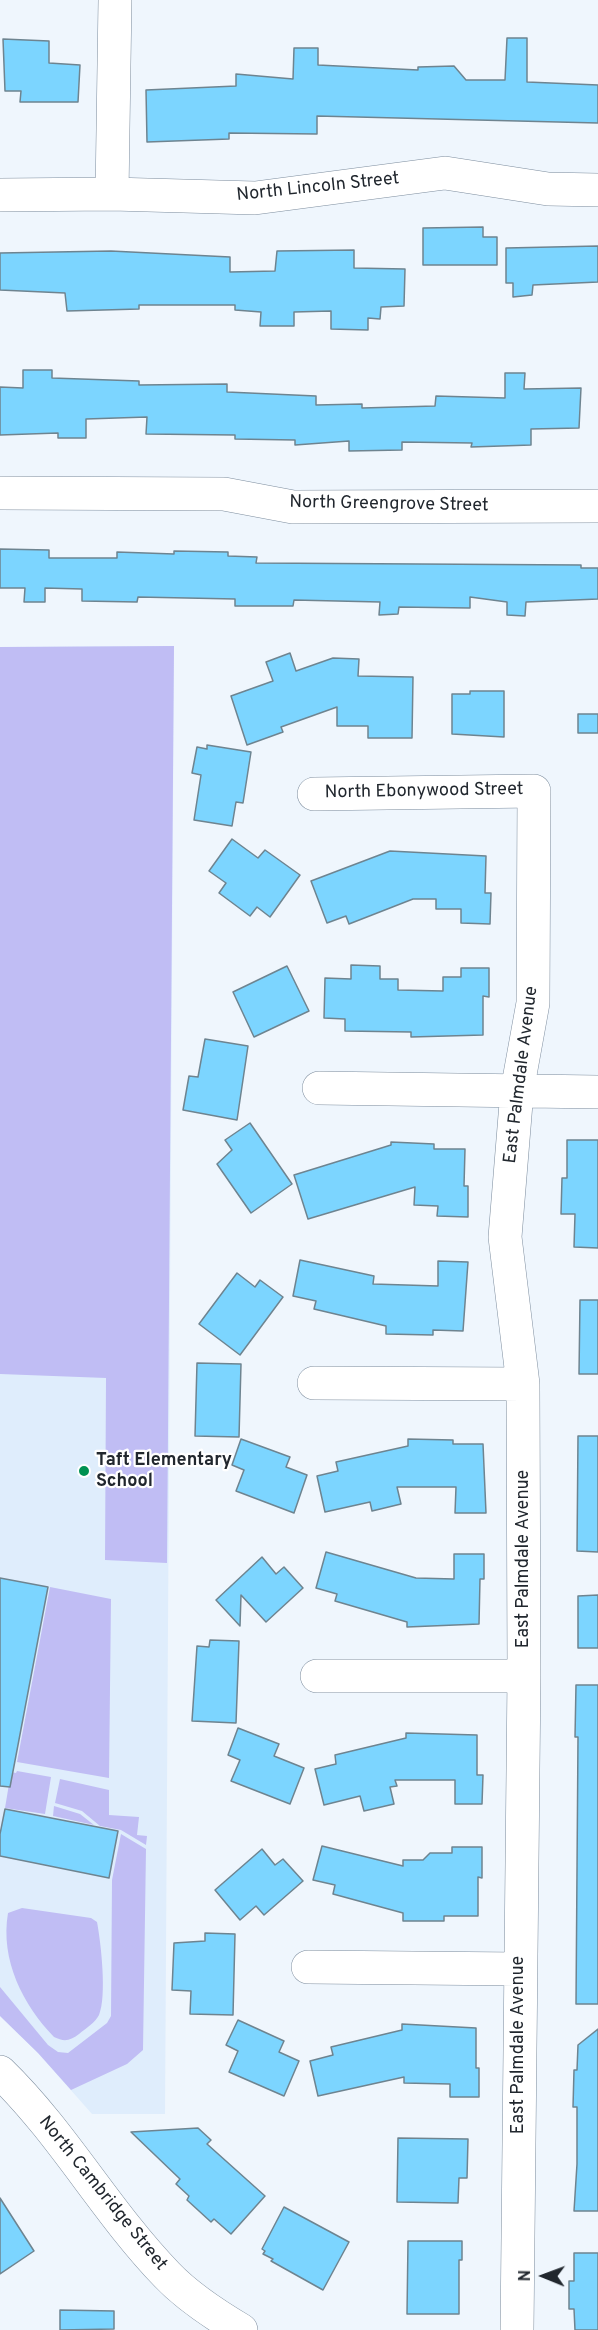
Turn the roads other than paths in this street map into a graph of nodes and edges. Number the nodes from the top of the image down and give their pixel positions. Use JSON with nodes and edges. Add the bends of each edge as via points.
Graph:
{"nodes":[{"id":1,"x":115,"y":0,"type":"edge"},
{"id":2,"x":598,"y":190,"type":"edge"},
{"id":3,"x":112,"y":194,"type":"junction"},
{"id":4,"x":0,"y":195,"type":"edge"},
{"id":5,"x":0,"y":493,"type":"edge"},
{"id":6,"x":598,"y":506,"type":"edge"},
{"id":7,"x":534,"y":791,"type":"joint"},
{"id":8,"x":314,"y":794,"type":"dead end"},
{"id":9,"x":319,"y":1088,"type":"dead end"},
{"id":10,"x":518,"y":1091,"type":"junction"},
{"id":11,"x":598,"y":1092,"type":"edge"},
{"id":12,"x":314,"y":1383,"type":"dead end"},
{"id":13,"x":523,"y":1384,"type":"junction"},
{"id":14,"x":317,"y":1676,"type":"dead end"},
{"id":15,"x":524,"y":1676,"type":"junction"},
{"id":16,"x":308,"y":1967,"type":"dead end"},
{"id":17,"x":519,"y":1969,"type":"junction"},
{"id":18,"x":0,"y":2072,"type":"edge"},
{"id":19,"x":208,"y":2321,"type":"edge"},
{"id":20,"x":241,"y":2330,"type":"edge"},
{"id":21,"x":517,"y":2330,"type":"edge"}],
"edges":[{"from":1,"to":3,"type":"street"},
{"from":2,"to":3,"type":"street","name":"North Lincoln Street","via":[[548,189],[445,173],[255,198]]},
{"from":3,"to":4,"type":"street","name":"North Lincoln Street"},
{"from":5,"to":6,"type":"street","name":"North Greengrove Street","via":[[224,494],[302,507]]},
{"from":7,"to":8,"type":"street","name":"North Ebonywood Street"},
{"from":7,"to":10,"type":"street","name":"East Palmdale Avenue","via":[[533,1003]]},
{"from":9,"to":10,"type":"street"},
{"from":10,"to":11,"type":"street"},
{"from":10,"to":13,"type":"street","name":"East Palmdale Avenue","via":[[505,1237]]},
{"from":12,"to":13,"type":"street"},
{"from":13,"to":15,"type":"street","name":"East Palmdale Avenue"},
{"from":14,"to":15,"type":"street"},
{"from":15,"to":17,"type":"street","name":"East Palmdale Avenue"},
{"from":16,"to":17,"type":"street"},
{"from":17,"to":21,"type":"street","name":"East Palmdale Avenue"},
{"from":18,"to":19,"type":"street","name":"North Cambridge Street","via":[[49,2127],[148,2254]]},
{"from":19,"to":20,"type":"street","name":"North Cambridge Street"}]}
